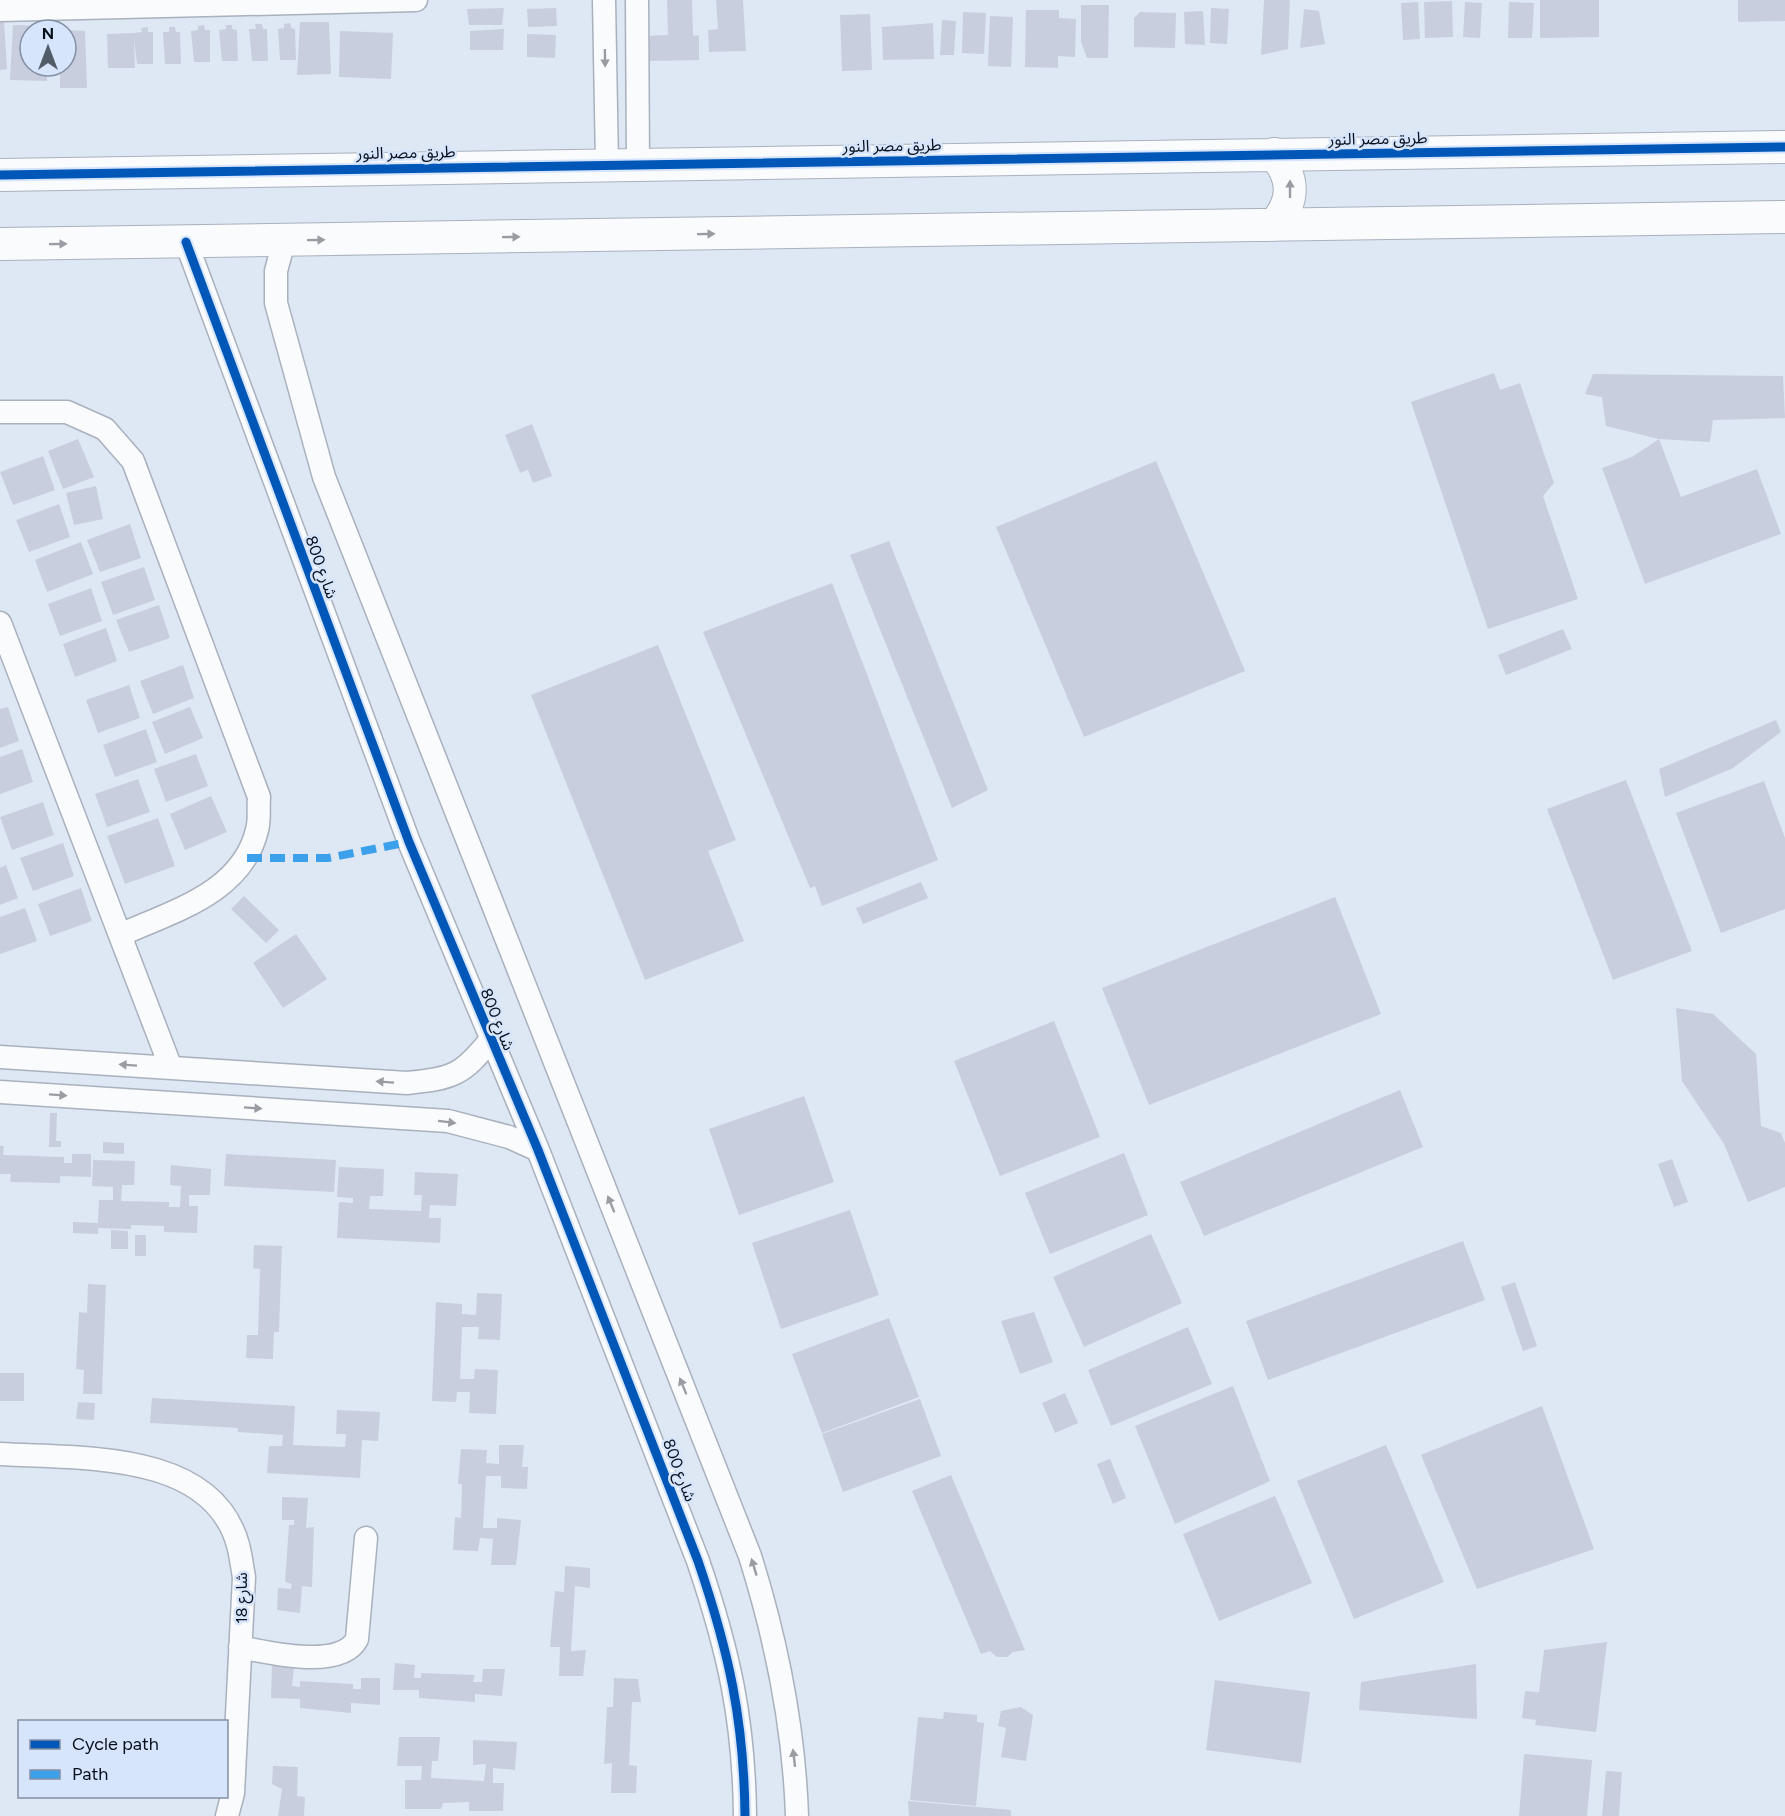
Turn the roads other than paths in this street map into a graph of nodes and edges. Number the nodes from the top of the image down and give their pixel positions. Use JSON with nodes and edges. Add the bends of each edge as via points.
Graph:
{"nodes":[{"id":1,"x":416,"y":0,"type":"edge"},
{"id":2,"x":604,"y":0,"type":"edge"},
{"id":3,"x":637,"y":0,"type":"edge"},
{"id":4,"x":29,"y":5,"type":"edge"},
{"id":5,"x":0,"y":10,"type":"edge"},
{"id":6,"x":1785,"y":147,"type":"edge"},
{"id":7,"x":1274,"y":154,"type":"junction"},
{"id":8,"x":607,"y":164,"type":"junction"},
{"id":9,"x":638,"y":164,"type":"junction"},
{"id":10,"x":0,"y":176,"type":"edge"},
{"id":11,"x":1785,"y":217,"type":"edge"},
{"id":12,"x":1274,"y":225,"type":"junction"},
{"id":13,"x":284,"y":241,"type":"junction"},
{"id":14,"x":186,"y":242,"type":"junction"},
{"id":15,"x":0,"y":244,"type":"edge"},
{"id":16,"x":0,"y":412,"type":"edge"},
{"id":17,"x":0,"y":624,"type":"edge"},
{"id":18,"x":120,"y":935,"type":"junction"},
{"id":19,"x":491,"y":1039,"type":"junction"},
{"id":20,"x":0,"y":1058,"type":"edge"},
{"id":21,"x":171,"y":1068,"type":"junction"},
{"id":22,"x":0,"y":1092,"type":"edge"},
{"id":23,"x":538,"y":1150,"type":"junction"},
{"id":24,"x":0,"y":1454,"type":"edge"},
{"id":25,"x":366,"y":1538,"type":"dead end"},
{"id":26,"x":240,"y":1647,"type":"junction"},
{"id":27,"x":227,"y":1816,"type":"edge"},
{"id":28,"x":745,"y":1816,"type":"edge"},
{"id":29,"x":796,"y":1816,"type":"edge"}],
"edges":[{"from":1,"to":4,"type":"street"},
{"from":2,"to":8,"type":"street","one_way":true},
{"from":3,"to":9,"type":"street"},
{"from":4,"to":5,"type":"street"},
{"from":6,"to":7,"type":"street","name":"طريق مصر النور"},
{"from":7,"to":9,"type":"street","name":"طريق مصر النور"},
{"from":12,"to":7,"type":"street","one_way":true,"via":[[1285,213],[1290,198],[1285,166]]},
{"from":8,"to":9,"type":"street","name":"طريق مصر النور"},
{"from":8,"to":10,"type":"street","name":"طريق مصر النور"},
{"from":11,"to":12,"type":"street"},
{"from":13,"to":12,"type":"street","one_way":true},
{"from":13,"to":14,"type":"street"},
{"from":29,"to":13,"type":"street","name":"شارع 800","one_way":true,"via":[[787,1696],[772,1625],[750,1556],[324,477],[276,303],[276,271]]},
{"from":15,"to":14,"type":"street","one_way":true},
{"from":14,"to":19,"type":"street","name":"شارع 800","via":[[409,842]]},
{"from":16,"to":18,"type":"street","via":[[67,412],[105,429],[133,461],[259,797],[258,828],[251,848],[227,882],[201,899]]},
{"from":17,"to":18,"type":"street"},
{"from":18,"to":21,"type":"street"},
{"from":19,"to":21,"type":"street","one_way":true,"via":[[470,1065],[440,1080],[407,1083]]},
{"from":19,"to":23,"type":"street","name":"شارع 800"},
{"from":21,"to":20,"type":"street","one_way":true},
{"from":22,"to":23,"type":"street","one_way":true,"via":[[448,1121],[509,1137]]},
{"from":23,"to":28,"type":"street","name":"شارع 800","via":[[721,1626],[736,1693],[744,1761]]},
{"from":24,"to":26,"type":"street","name":"شارع 18","via":[[128,1461],[170,1474],[200,1490],[223,1514],[238,1544],[244,1577]]},
{"from":25,"to":26,"type":"street","via":[[357,1639],[353,1647],[318,1657]]},
{"from":26,"to":27,"type":"street","name":"شارع 18","via":[[233,1793]]}]}
